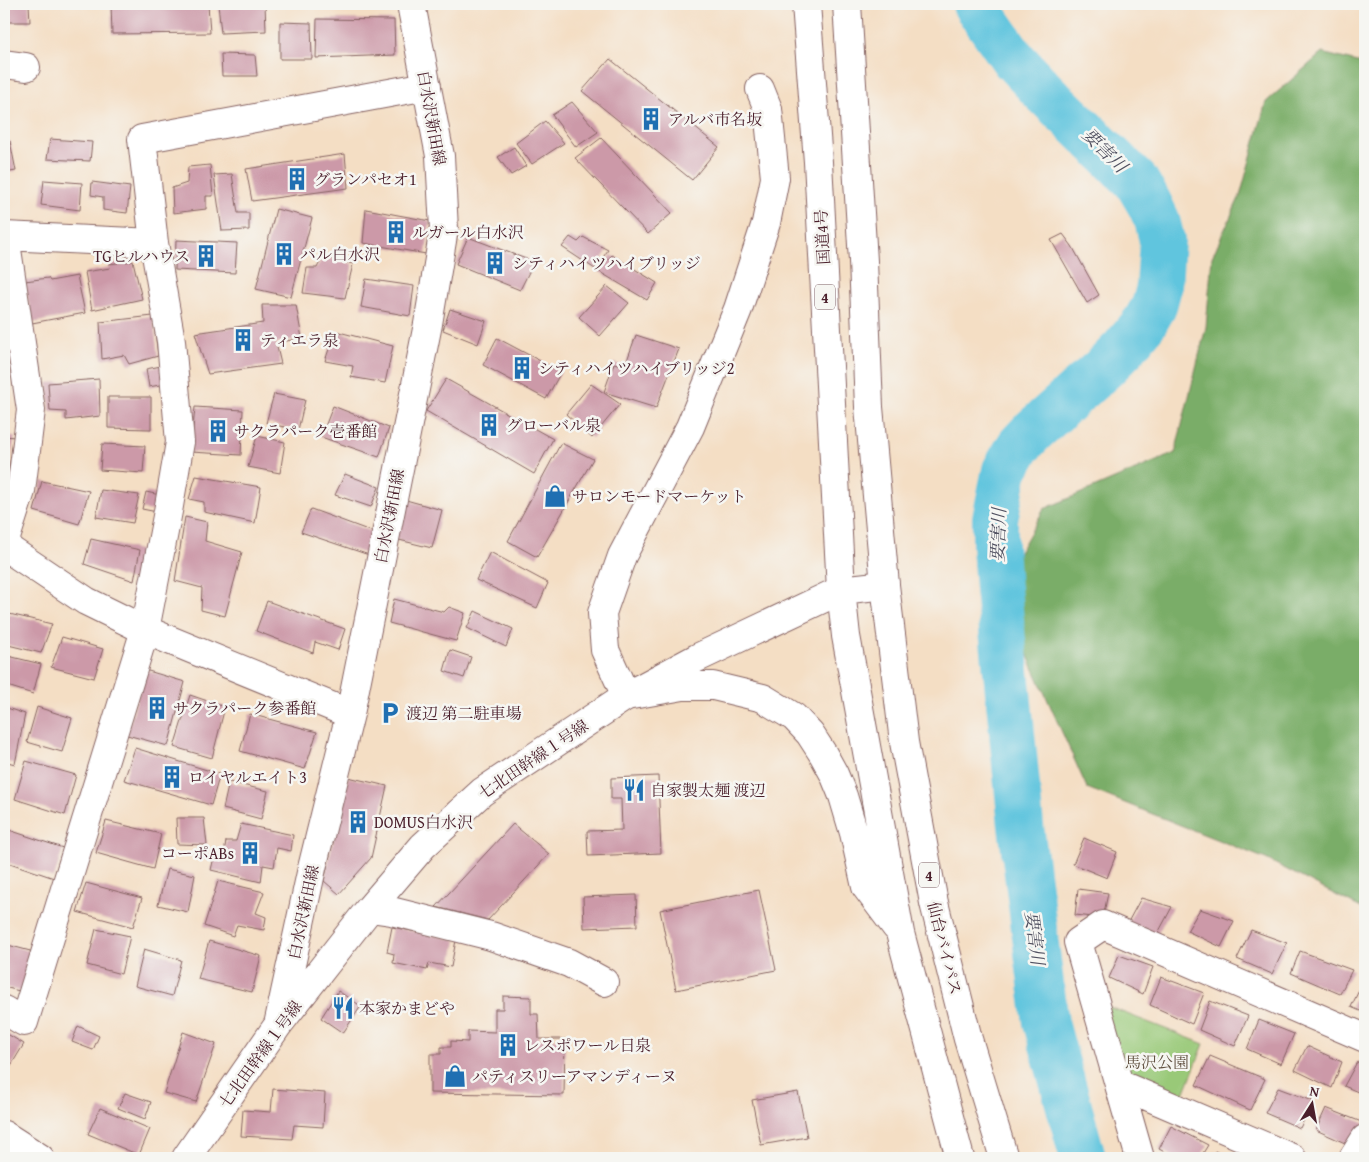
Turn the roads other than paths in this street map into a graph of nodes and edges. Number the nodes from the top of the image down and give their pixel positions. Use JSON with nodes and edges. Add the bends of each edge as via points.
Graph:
{"nodes":[{"id":1,"x":411,"y":4,"type":"edge"},
{"id":2,"x":806,"y":4,"type":"edge"},
{"id":3,"x":847,"y":4,"type":"edge"},
{"id":4,"x":427,"y":86,"type":"junction"},
{"id":5,"x":760,"y":89,"type":"dead end"},
{"id":6,"x":5,"y":236,"type":"edge"},
{"id":7,"x":154,"y":243,"type":"junction"},
{"id":8,"x":4,"y":545,"type":"edge"},
{"id":9,"x":884,"y":585,"type":"junction"},
{"id":10,"x":841,"y":590,"type":"junction"},
{"id":11,"x":145,"y":630,"type":"junction"},
{"id":12,"x":626,"y":696,"type":"junction"},
{"id":13,"x":350,"y":714,"type":"junction"},
{"id":14,"x":370,"y":908,"type":"junction"},
{"id":15,"x":900,"y":933,"type":"junction"},
{"id":16,"x":604,"y":982,"type":"dead end"},
{"id":17,"x":4,"y":1010,"type":"edge"},
{"id":18,"x":278,"y":1025,"type":"junction"},
{"id":19,"x":1365,"y":1038,"type":"edge"},
{"id":20,"x":1119,"y":1084,"type":"junction"},
{"id":21,"x":4,"y":1135,"type":"edge"},
{"id":22,"x":1365,"y":1139,"type":"edge"},
{"id":23,"x":40,"y":1158,"type":"edge"},
{"id":24,"x":186,"y":1158,"type":"edge"},
{"id":25,"x":960,"y":1158,"type":"edge"},
{"id":26,"x":1004,"y":1158,"type":"edge"},
{"id":27,"x":1140,"y":1158,"type":"edge"},
{"id":28,"x":1292,"y":1158,"type":"edge"},
{"id":29,"x":1353,"y":1158,"type":"edge"}],
"edges":[{"from":1,"to":4,"type":"main road","name":"白水沢新田線"},
{"from":2,"to":10,"type":"main road","name":"国道4号","number":"4"},
{"from":3,"to":9,"type":"main road","number":"4","via":[[864,261],[869,407]]},
{"from":4,"to":7,"type":"main road","via":[[142,139]]},
{"from":4,"to":13,"type":"main road","name":"白水沢新田線","via":[[440,156],[444,229]]},
{"from":5,"to":12,"type":"main road","via":[[768,109],[775,178],[766,223],[738,309],[690,427],[622,556],[602,612],[605,650]]},
{"from":6,"to":7,"type":"main road"},
{"from":6,"to":8,"type":"main road","via":[[31,410],[21,491]]},
{"from":7,"to":11,"type":"main road","via":[[171,341],[180,442]]},
{"from":8,"to":11,"type":"main road","via":[[86,601]]},
{"from":9,"to":10,"type":"main road","name":"七北田幹線１号線"},
{"from":9,"to":26,"type":"main road","name":"仙台バイパス","number":"4","via":[[904,742],[934,903],[968,1039]]},
{"from":10,"to":12,"type":"main road","name":"七北田幹線１号線","via":[[697,658]]},
{"from":10,"to":15,"type":"main road","number":"4","via":[[846,636]]},
{"from":11,"to":13,"type":"main road"},
{"from":11,"to":17,"type":"main road","via":[[24,1022]]},
{"from":12,"to":14,"type":"main road","name":"七北田幹線１号線","via":[[482,792],[423,846]]},
{"from":12,"to":15,"type":"main road","via":[[683,686],[712,686],[763,698],[794,717],[810,734],[834,774],[854,833],[866,887]]},
{"from":13,"to":18,"type":"main road","name":"白水沢新田線"},
{"from":14,"to":16,"type":"main road","via":[[491,936],[569,963]]},
{"from":14,"to":18,"type":"main road","name":"七北田幹線１号線"},
{"from":15,"to":25,"type":"main road","number":"4"},
{"from":18,"to":24,"type":"main road","name":"七北田幹線１号線"},
{"from":19,"to":20,"type":"main road","via":[[1103,925],[1078,942]]},
{"from":20,"to":27,"type":"main road"},
{"from":20,"to":28,"type":"main road"},
{"from":21,"to":23,"type":"main road"},
{"from":22,"to":29,"type":"main road"}]}
